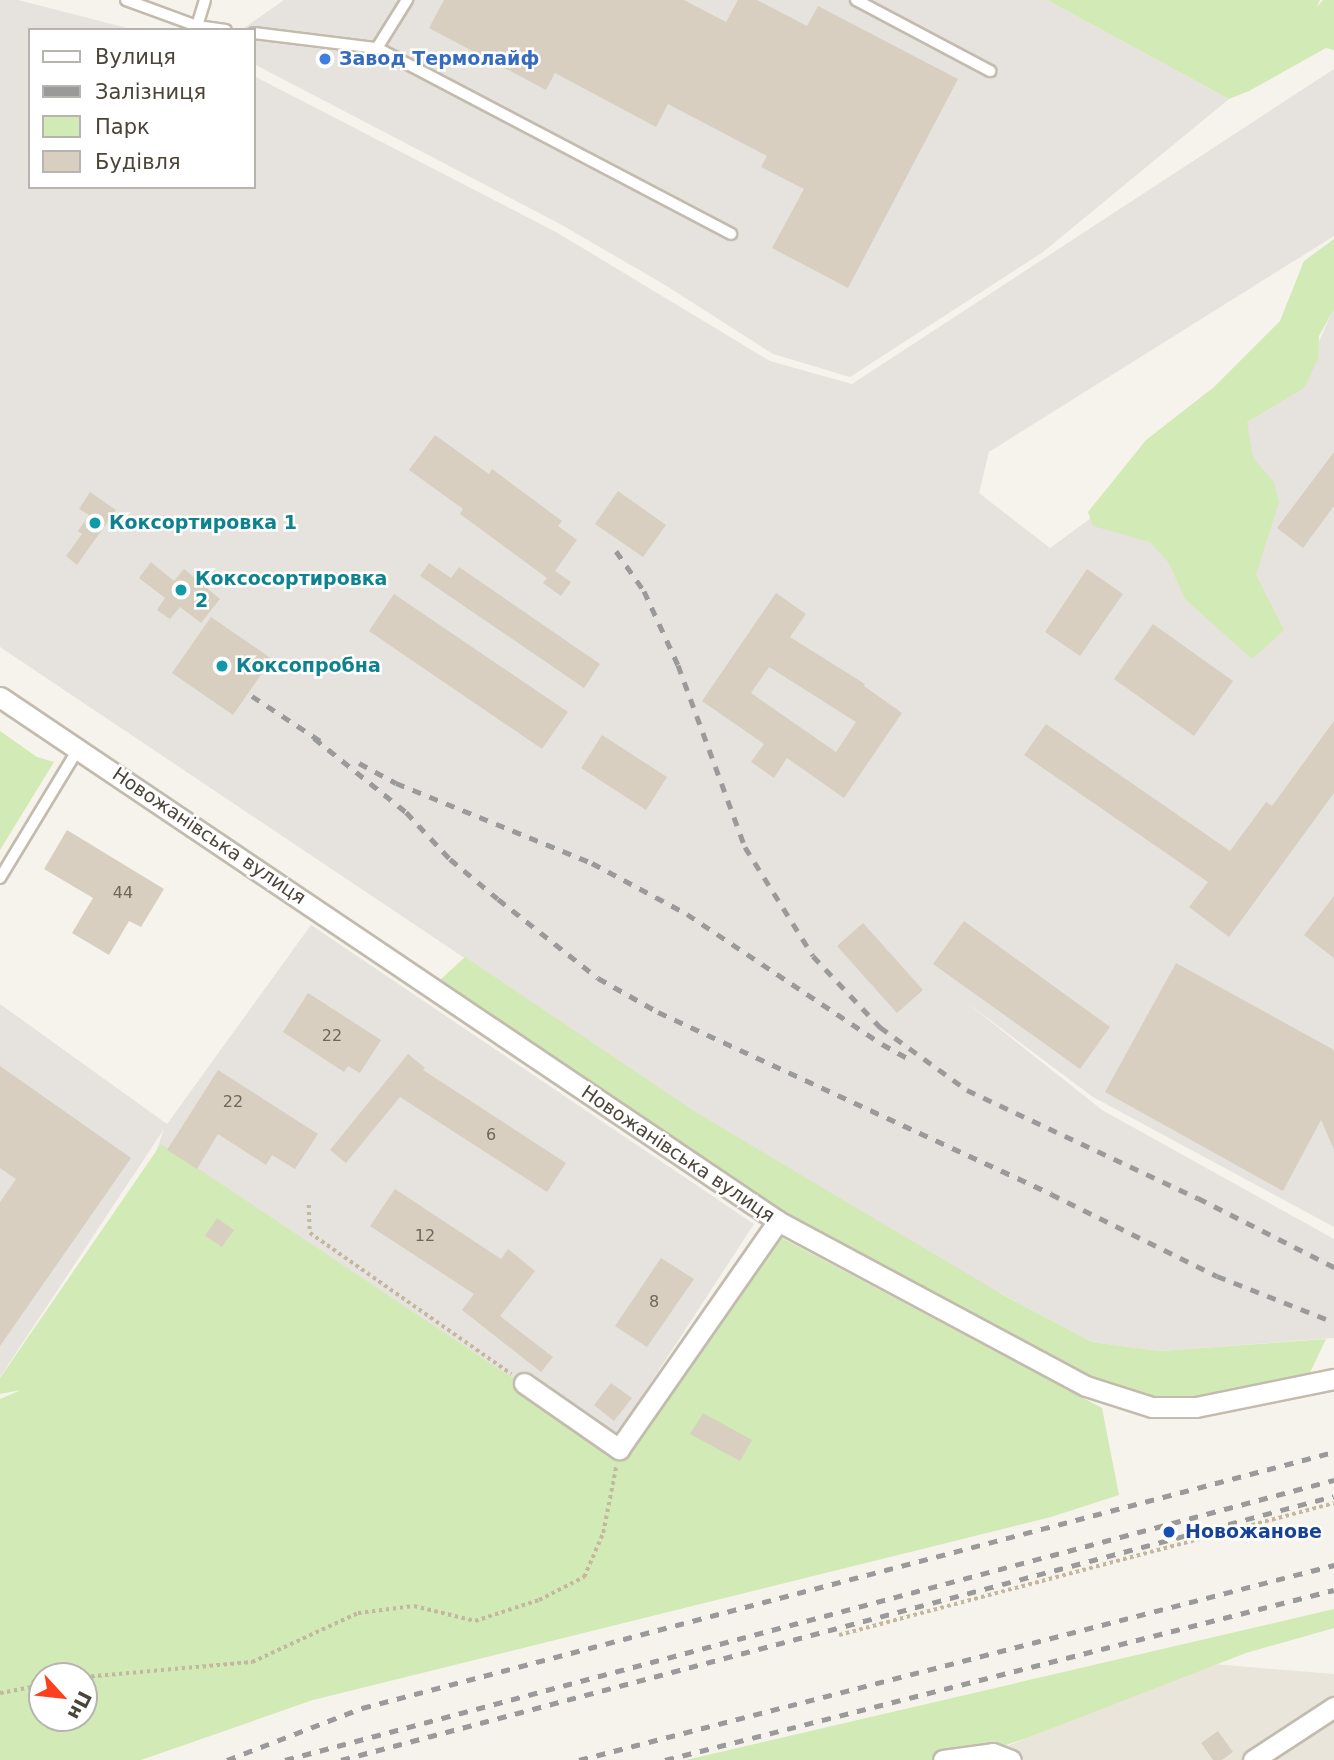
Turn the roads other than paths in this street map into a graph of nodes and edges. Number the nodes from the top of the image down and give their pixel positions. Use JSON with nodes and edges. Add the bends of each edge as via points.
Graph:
{"nodes":[{"id":1,"x":127,"y":0,"type":"edge"},
{"id":2,"x":205,"y":0,"type":"edge"},
{"id":3,"x":407,"y":0,"type":"edge"},
{"id":4,"x":856,"y":0,"type":"edge"},
{"id":5,"x":197,"y":26,"type":"junction"},
{"id":6,"x":212,"y":28,"type":"edge"},
{"id":7,"x":256,"y":33,"type":"edge"},
{"id":8,"x":377,"y":48,"type":"junction"},
{"id":9,"x":990,"y":71,"type":"dead end"},
{"id":10,"x":731,"y":234,"type":"dead end"},
{"id":11,"x":0,"y":697,"type":"edge"},
{"id":12,"x":78,"y":748,"type":"junction"},
{"id":13,"x":0,"y":878,"type":"edge"},
{"id":14,"x":778,"y":1221,"type":"junction"},
{"id":15,"x":1334,"y":1380,"type":"edge"},
{"id":16,"x":524,"y":1383,"type":"road end"},
{"id":17,"x":1334,"y":1707,"type":"edge"},
{"id":18,"x":943,"y":1760,"type":"edge"},
{"id":19,"x":1011,"y":1760,"type":"edge"},
{"id":20,"x":1253,"y":1760,"type":"edge"}],
"edges":[{"from":1,"to":5,"type":"lane"},
{"from":2,"to":5,"type":"lane"},
{"from":3,"to":8,"type":"lane"},
{"from":4,"to":9,"type":"lane"},
{"from":5,"to":6,"type":"lane"},
{"from":7,"to":8,"type":"lane"},
{"from":8,"to":10,"type":"lane"},
{"from":11,"to":12,"type":"street","name":"Новожанівська вулиця"},
{"from":12,"to":13,"type":"lane"},
{"from":12,"to":14,"type":"street","name":"Новожанівська вулиця"},
{"from":14,"to":15,"type":"street","name":"Новожанівська вулиця","via":[[1086,1386],[1152,1407],[1196,1407]]},
{"from":14,"to":16,"type":"street","via":[[619,1449]]},
{"from":17,"to":20,"type":"street"},
{"from":18,"to":19,"type":"street","via":[[993,1753]]}]}
